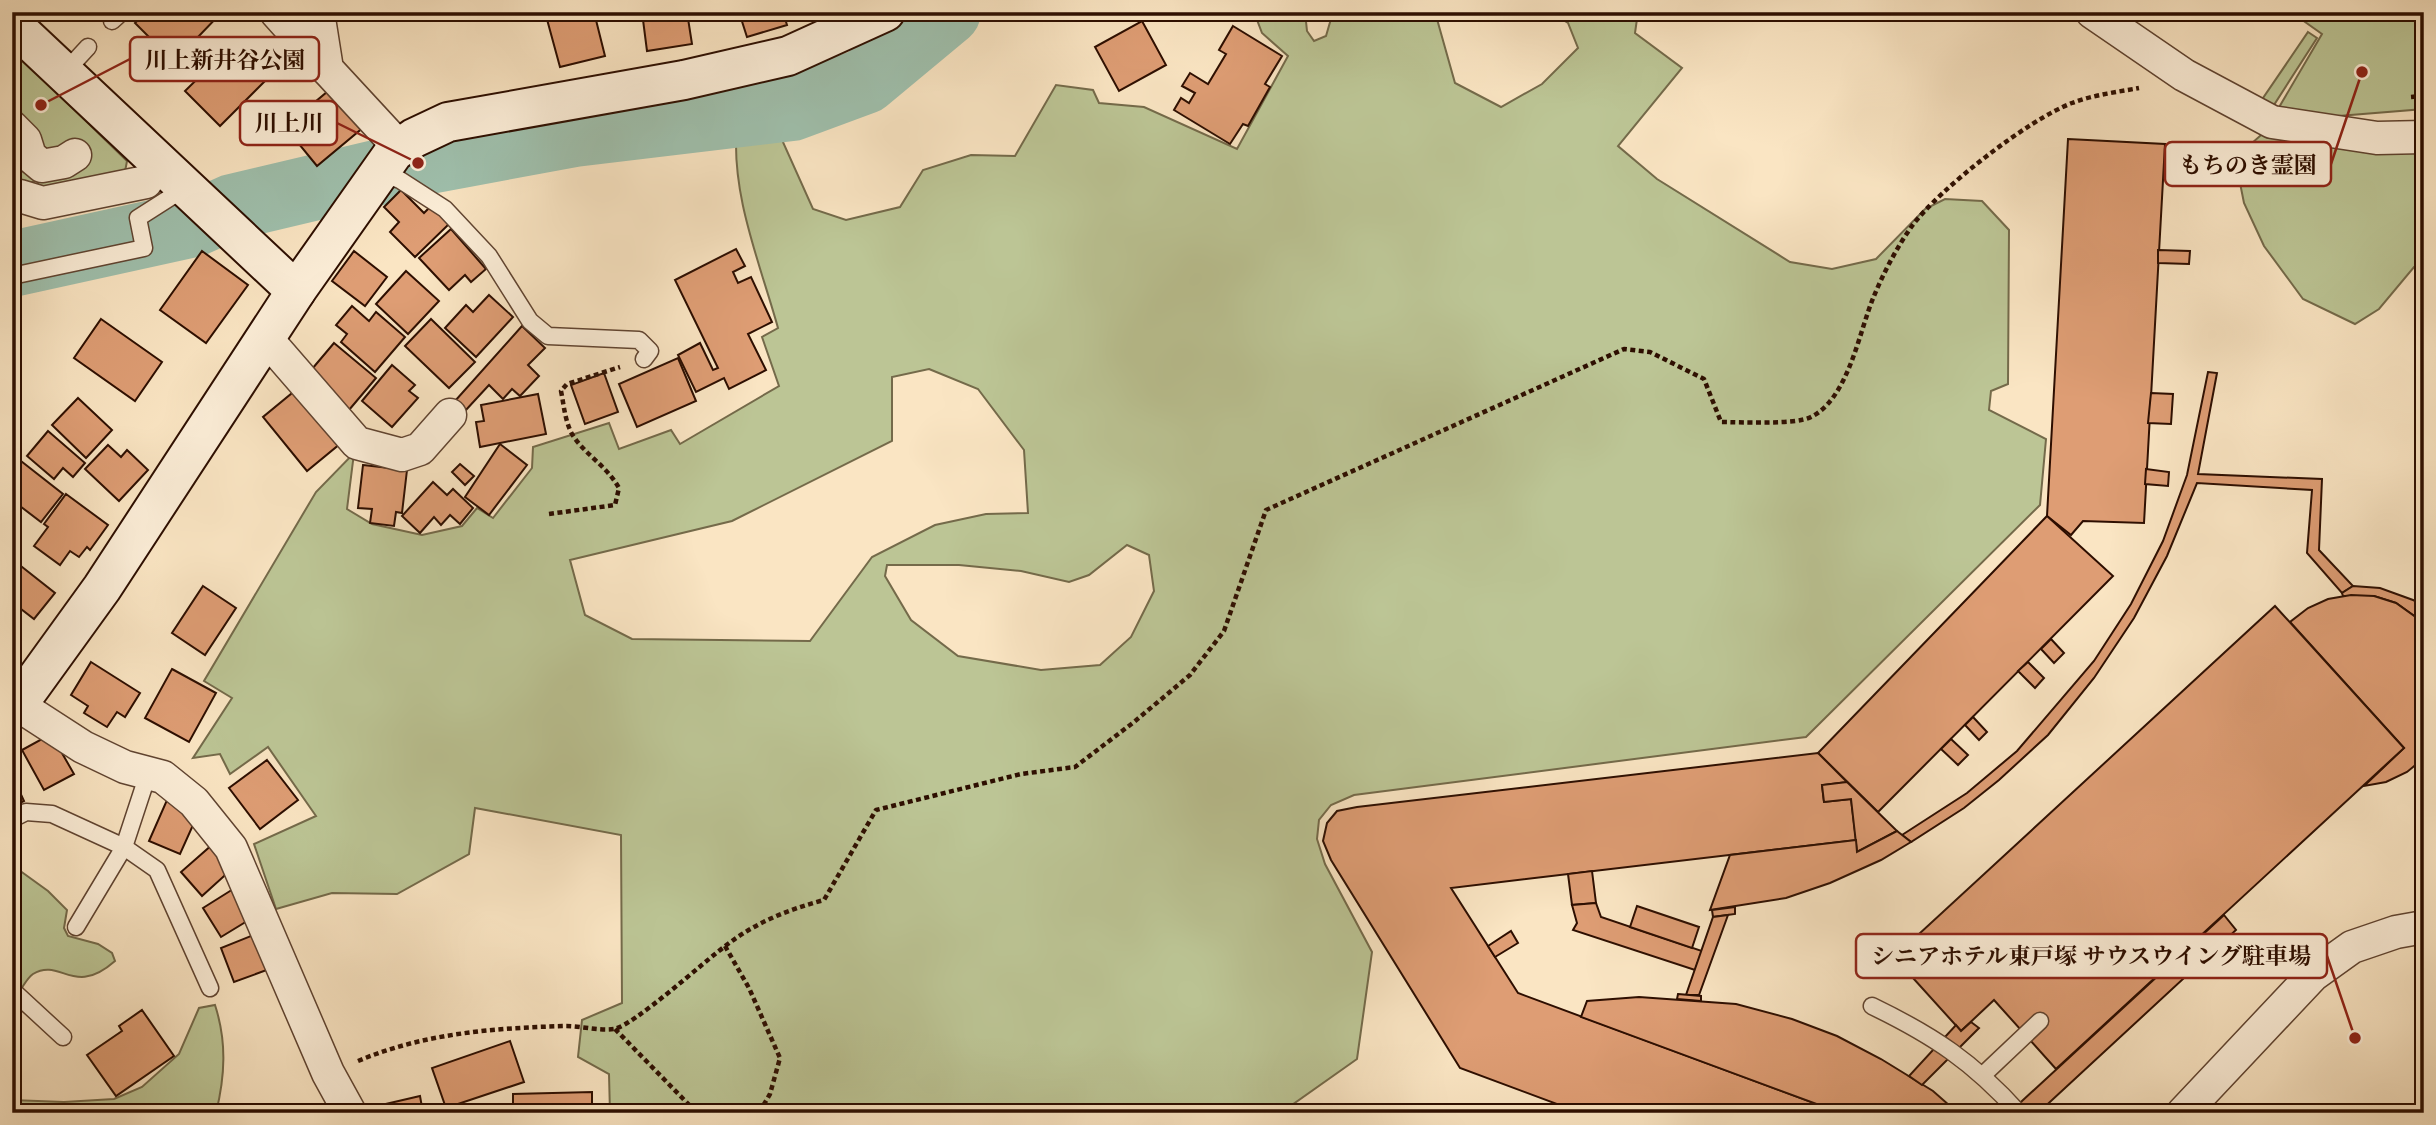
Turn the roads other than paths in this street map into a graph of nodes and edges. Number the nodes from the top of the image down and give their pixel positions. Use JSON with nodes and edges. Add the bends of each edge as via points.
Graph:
{"nodes":[{"id":1,"x":276,"y":12,"type":"edge"},
{"id":2,"x":318,"y":12,"type":"edge"},
{"id":3,"x":885,"y":12,"type":"edge"},
{"id":4,"x":2092,"y":12,"type":"edge"},
{"id":5,"x":12,"y":24,"type":"edge"},
{"id":6,"x":327,"y":69,"type":"junction"},
{"id":7,"x":12,"y":127,"type":"edge"},
{"id":8,"x":2424,"y":137,"type":"edge"},
{"id":9,"x":75,"y":155,"type":"dead end"},
{"id":10,"x":387,"y":169,"type":"junction"},
{"id":11,"x":146,"y":182,"type":"dead end"},
{"id":12,"x":192,"y":195,"type":"junction"},
{"id":13,"x":12,"y":198,"type":"edge"},
{"id":14,"x":12,"y":276,"type":"edge"},
{"id":15,"x":296,"y":291,"type":"junction"},
{"id":16,"x":265,"y":337,"type":"junction"},
{"id":17,"x":644,"y":359,"type":"road end"},
{"id":18,"x":450,"y":415,"type":"dead end"},
{"id":19,"x":14,"y":704,"type":"edge"},
{"id":20,"x":148,"y":774,"type":"junction"},
{"id":21,"x":12,"y":819,"type":"edge"},
{"id":22,"x":124,"y":848,"type":"junction"},
{"id":23,"x":76,"y":927,"type":"dead end"},
{"id":24,"x":2424,"y":927,"type":"edge"},
{"id":25,"x":210,"y":988,"type":"dead end"},
{"id":26,"x":12,"y":990,"type":"edge"},
{"id":27,"x":1872,"y":1006,"type":"dead end"},
{"id":28,"x":2040,"y":1021,"type":"dead end"},
{"id":29,"x":63,"y":1037,"type":"dead end"},
{"id":30,"x":1984,"y":1074,"type":"junction"},
{"id":31,"x":350,"y":1113,"type":"edge"},
{"id":32,"x":2019,"y":1113,"type":"edge"},
{"id":33,"x":2183,"y":1113,"type":"edge"}],
"edges":[{"from":1,"to":6,"type":"street"},
{"from":2,"to":6,"type":"street"},
{"from":3,"to":10,"type":"street","via":[[788,56],[684,80],[448,122]]},
{"from":4,"to":8,"type":"street","via":[[2152,56],[2272,122],[2377,138]]},
{"from":5,"to":12,"type":"street","via":[[76,60]]},
{"from":6,"to":10,"type":"street"},
{"from":7,"to":9,"type":"street","via":[[25,140],[35,163],[64,162]]},
{"from":10,"to":15,"type":"street"},
{"from":10,"to":17,"type":"lane","via":[[445,209],[489,256],[530,320],[548,336],[639,341],[650,351]]},
{"from":11,"to":13,"type":"street","via":[[43,203]]},
{"from":12,"to":14,"type":"lane","via":[[138,218],[144,248]]},
{"from":12,"to":15,"type":"street"},
{"from":15,"to":16,"type":"street"},
{"from":16,"to":18,"type":"street","via":[[357,443],[402,455],[420,449]]},
{"from":16,"to":19,"type":"street","via":[[102,588]]},
{"from":19,"to":20,"type":"street","via":[[83,747]]},
{"from":20,"to":22,"type":"lane"},
{"from":20,"to":31,"type":"street","via":[[163,777],[194,802],[231,848],[328,1073]]},
{"from":21,"to":22,"type":"lane","via":[[26,812],[52,814]]},
{"from":22,"to":23,"type":"lane"},
{"from":22,"to":25,"type":"lane","via":[[157,870]]},
{"from":24,"to":33,"type":"street","via":[[2352,947],[2313,975]]},
{"from":26,"to":29,"type":"lane"},
{"from":27,"to":30,"type":"lane","via":[[1925,1031]]},
{"from":28,"to":30,"type":"lane"},
{"from":30,"to":32,"type":"lane"}]}
